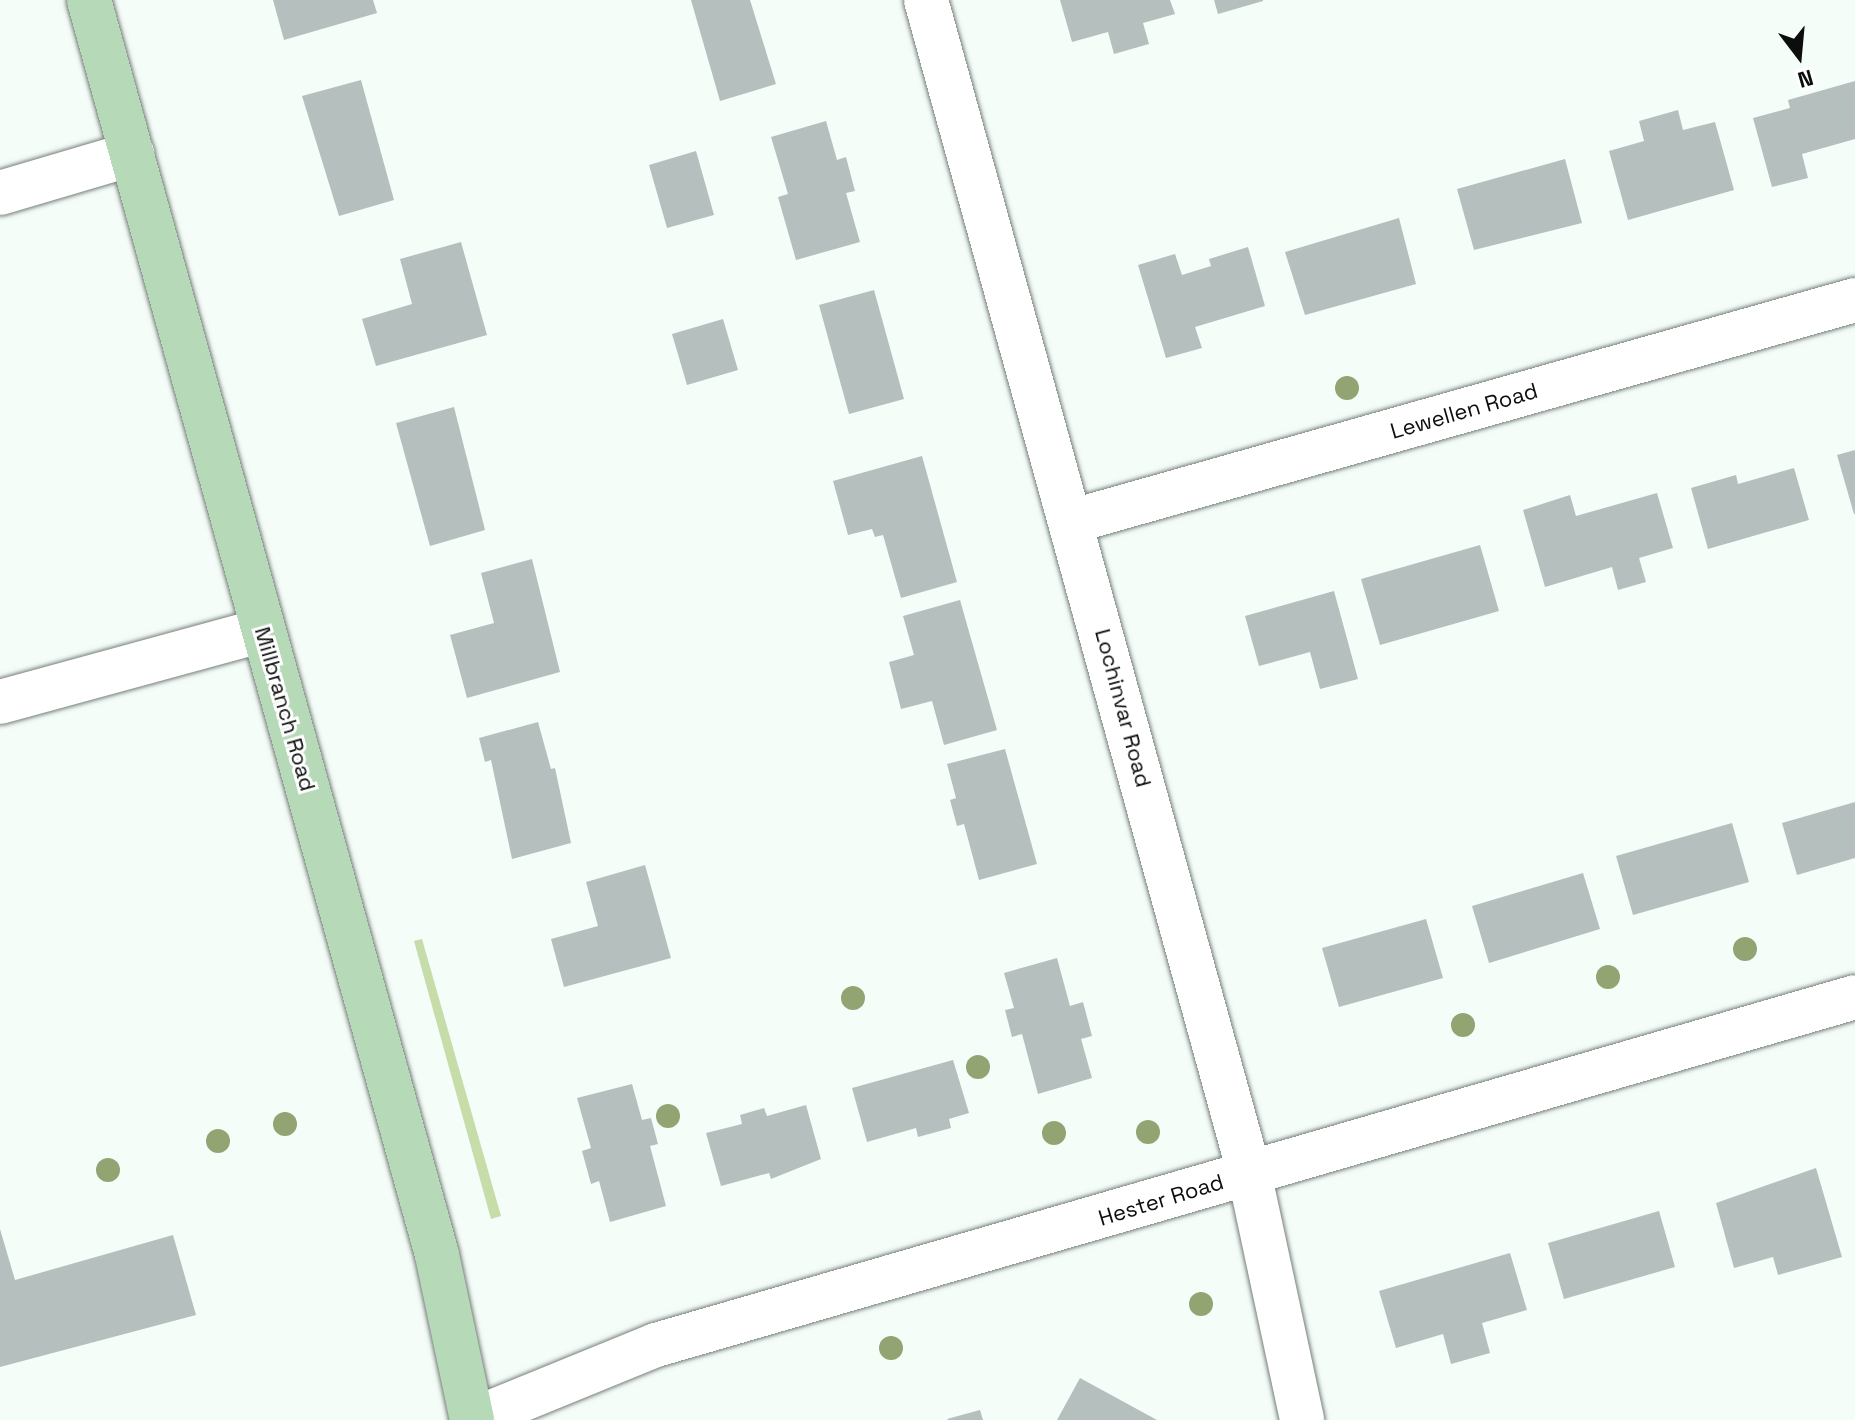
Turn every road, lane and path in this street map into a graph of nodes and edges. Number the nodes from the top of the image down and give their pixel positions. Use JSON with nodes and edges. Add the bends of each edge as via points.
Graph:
{"nodes":[{"id":1,"x":89,"y":0,"type":"edge"},
{"id":2,"x":926,"y":0,"type":"edge"},
{"id":3,"x":132,"y":154,"type":"junction"},
{"id":4,"x":0,"y":193,"type":"edge"},
{"id":5,"x":1855,"y":300,"type":"edge"},
{"id":6,"x":1073,"y":521,"type":"junction"},
{"id":7,"x":263,"y":630,"type":"junction"},
{"id":8,"x":0,"y":702,"type":"edge"},
{"id":9,"x":1855,"y":997,"type":"edge"},
{"id":10,"x":1249,"y":1172,"type":"junction"},
{"id":11,"x":472,"y":1420,"type":"edge"},
{"id":12,"x":1302,"y":1420,"type":"edge"}],
"edges":[{"from":1,"to":3,"type":"main road","name":"Millbranch Road"},
{"from":2,"to":6,"type":"street","name":"Lochinvar Road"},
{"from":3,"to":4,"type":"street"},
{"from":3,"to":7,"type":"main road","name":"Millbranch Road"},
{"from":5,"to":6,"type":"street","name":"Lewellen Road"},
{"from":6,"to":10,"type":"street","name":"Lochinvar Road"},
{"from":7,"to":8,"type":"street"},
{"from":7,"to":11,"type":"main road","name":"Millbranch Road","via":[[437,1255]]},
{"from":9,"to":10,"type":"street","name":"Hester Road"},
{"from":10,"to":11,"type":"street","name":"Hester Road","via":[[656,1345]]},
{"from":10,"to":12,"type":"street","name":"Lochinvar Road"}]}
